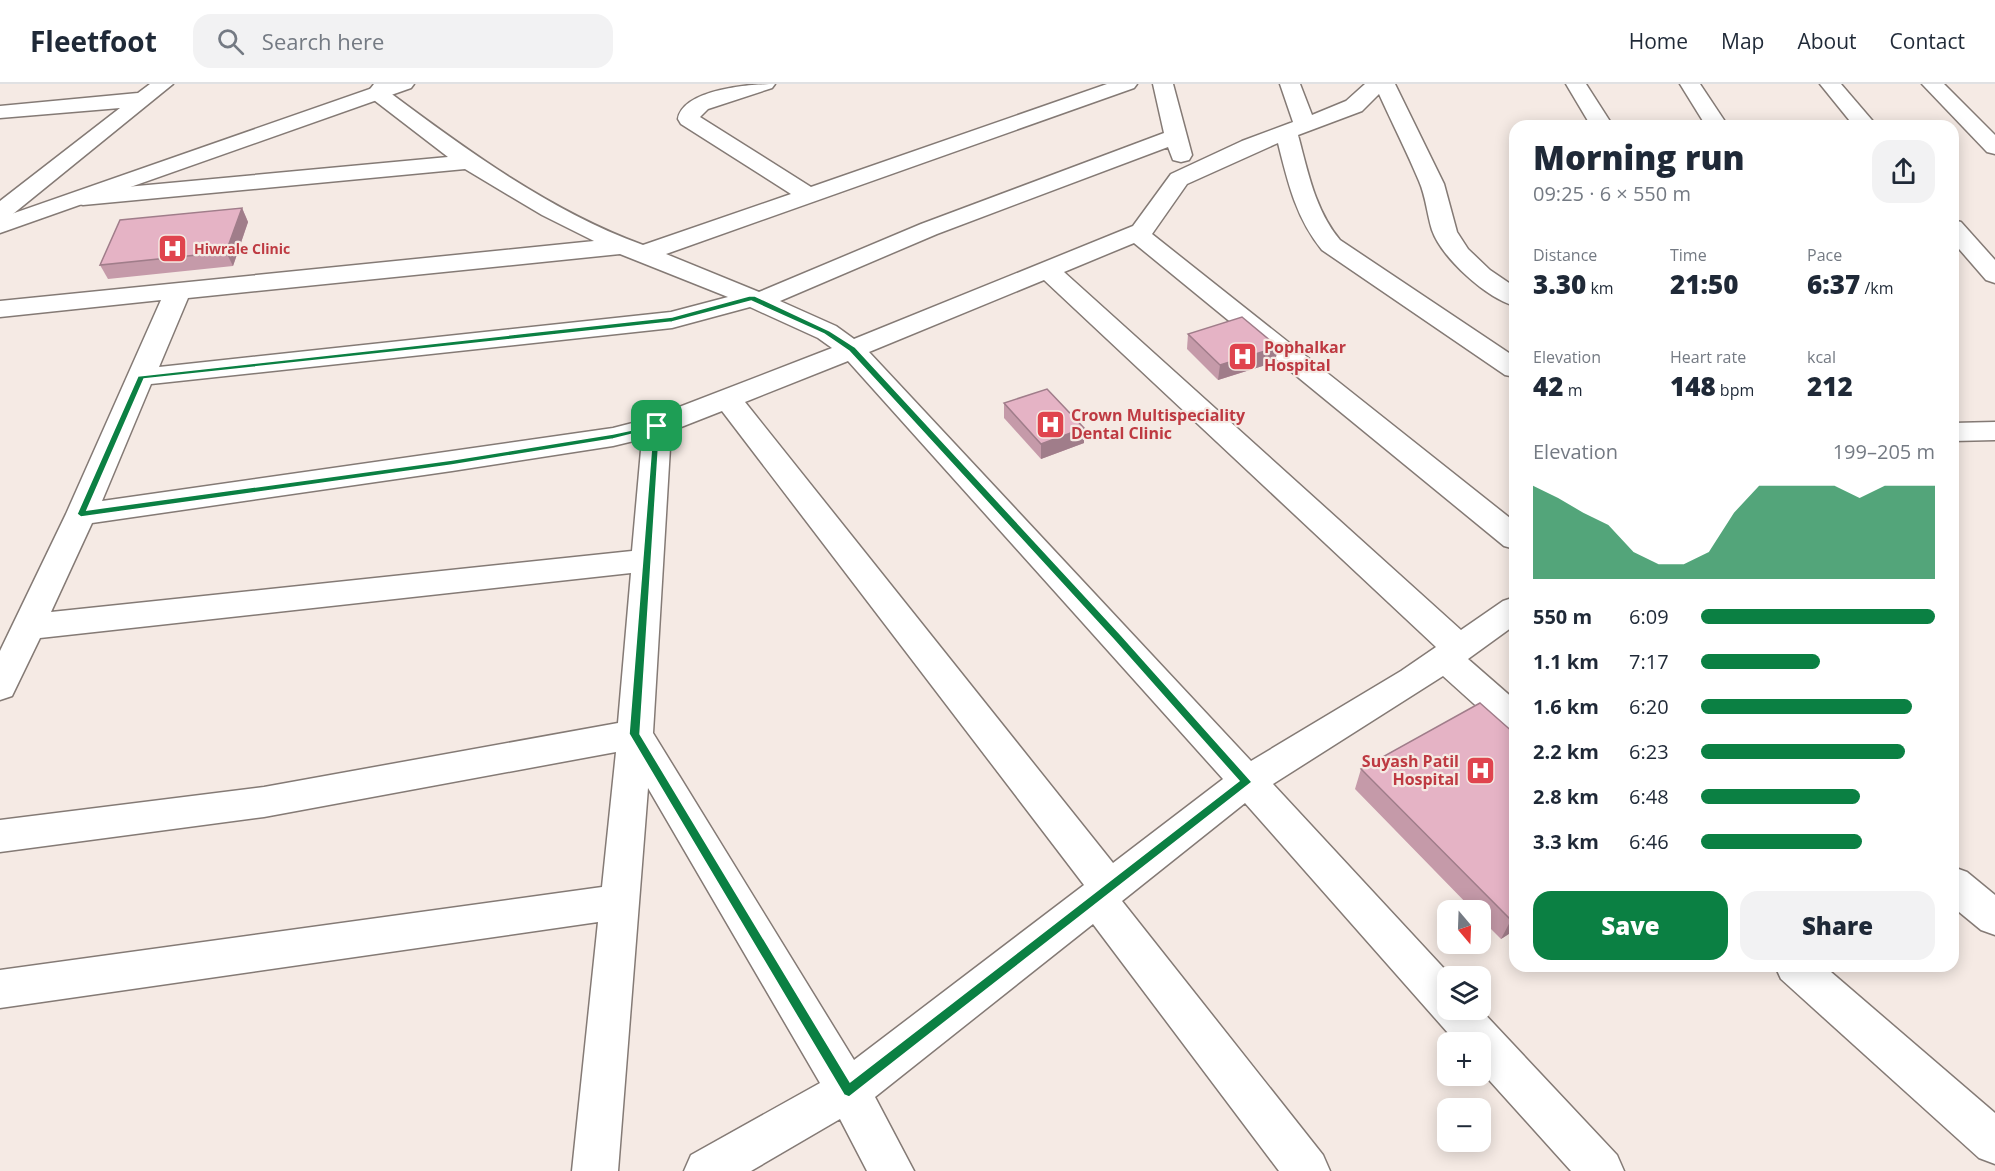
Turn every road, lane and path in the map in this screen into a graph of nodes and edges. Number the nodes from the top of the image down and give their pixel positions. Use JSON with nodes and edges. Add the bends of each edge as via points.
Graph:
{"nodes":[{"id":1,"x":163,"y":84,"type":"edge"},
{"id":2,"x":765,"y":84,"type":"edge"},
{"id":3,"x":1127,"y":84,"type":"edge"},
{"id":4,"x":1163,"y":84,"type":"edge"},
{"id":5,"x":1290,"y":84,"type":"edge"},
{"id":6,"x":1377,"y":84,"type":"edge"},
{"id":7,"x":1384,"y":84,"type":"edge"},
{"id":8,"x":1576,"y":84,"type":"edge"},
{"id":9,"x":1690,"y":84,"type":"edge"},
{"id":10,"x":1830,"y":84,"type":"edge"},
{"id":11,"x":1932,"y":84,"type":"edge"},
{"id":12,"x":389,"y":87,"type":"edge"},
{"id":13,"x":144,"y":99,"type":"junction"},
{"id":14,"x":0,"y":112,"type":"edge"},
{"id":15,"x":1598,"y":120,"type":"edge"},
{"id":16,"x":1713,"y":120,"type":"edge"},
{"id":17,"x":1861,"y":120,"type":"edge"},
{"id":18,"x":1295,"y":128,"type":"junction"},
{"id":19,"x":1176,"y":136,"type":"junction"},
{"id":20,"x":1995,"y":147,"type":"edge"},
{"id":21,"x":469,"y":162,"type":"junction"},
{"id":22,"x":1187,"y":175,"type":"junction"},
{"id":23,"x":41,"y":180,"type":"junction"},
{"id":24,"x":0,"y":184,"type":"edge"},
{"id":25,"x":808,"y":195,"type":"junction"},
{"id":26,"x":83,"y":198,"type":"junction"},
{"id":27,"x":0,"y":213,"type":"edge"},
{"id":28,"x":0,"y":226,"type":"edge"},
{"id":29,"x":1136,"y":233,"type":"junction"},
{"id":30,"x":1959,"y":233,"type":"edge"},
{"id":31,"x":632,"y":250,"type":"junction"},
{"id":32,"x":1047,"y":269,"type":"junction"},
{"id":33,"x":1995,"y":275,"type":"edge"},
{"id":34,"x":178,"y":291,"type":"junction"},
{"id":35,"x":1509,"y":294,"type":"edge"},
{"id":36,"x":755,"y":300,"type":"junction"},
{"id":37,"x":0,"y":309,"type":"edge"},
{"id":38,"x":852,"y":349,"type":"junction"},
{"id":39,"x":1509,"y":365,"type":"edge"},
{"id":40,"x":140,"y":377,"type":"junction"},
{"id":41,"x":728,"y":399,"type":"junction"},
{"id":42,"x":657,"y":426,"type":"junction"},
{"id":43,"x":1995,"y":431,"type":"edge"},
{"id":44,"x":1959,"y":432,"type":"edge"},
{"id":45,"x":81,"y":514,"type":"junction"},
{"id":46,"x":1509,"y":533,"type":"edge"},
{"id":47,"x":648,"y":560,"type":"junction"},
{"id":48,"x":1509,"y":613,"type":"edge"},
{"id":49,"x":28,"y":627,"type":"junction"},
{"id":50,"x":1452,"y":653,"type":"junction"},
{"id":51,"x":0,"y":687,"type":"edge"},
{"id":52,"x":1509,"y":714,"type":"edge"},
{"id":53,"x":635,"y":734,"type":"junction"},
{"id":54,"x":1246,"y":782,"type":"junction"},
{"id":55,"x":0,"y":836,"type":"edge"},
{"id":56,"x":1959,"y":889,"type":"edge"},
{"id":57,"x":1102,"y":893,"type":"junction"},
{"id":58,"x":619,"y":902,"type":"junction"},
{"id":59,"x":1995,"y":918,"type":"edge"},
{"id":60,"x":1802,"y":972,"type":"edge"},
{"id":61,"x":0,"y":989,"type":"edge"},
{"id":62,"x":1437,"y":991,"type":"edge"},
{"id":63,"x":1463,"y":1020,"type":"edge"},
{"id":64,"x":849,"y":1091,"type":"junction"},
{"id":65,"x":1995,"y":1142,"type":"edge"},
{"id":66,"x":595,"y":1171,"type":"edge"},
{"id":67,"x":707,"y":1171,"type":"edge"},
{"id":68,"x":891,"y":1171,"type":"edge"},
{"id":69,"x":1306,"y":1171,"type":"edge"},
{"id":70,"x":1601,"y":1171,"type":"edge"}],
"edges":[{"from":1,"to":13,"type":"street"},
{"from":2,"to":25,"type":"street","via":[[700,104],[690,112],[689,119]]},
{"from":3,"to":25,"type":"street"},
{"from":4,"to":19,"type":"street"},
{"from":5,"to":18,"type":"street"},
{"from":6,"to":18,"type":"street","via":[[1354,106]]},
{"from":7,"to":35,"type":"street","via":[[1432,184],[1445,232],[1467,261]]},
{"from":8,"to":15,"type":"street"},
{"from":9,"to":16,"type":"street"},
{"from":10,"to":17,"type":"street"},
{"from":11,"to":20,"type":"street"},
{"from":12,"to":21,"type":"street"},
{"from":12,"to":26,"type":"street"},
{"from":13,"to":14,"type":"street"},
{"from":13,"to":23,"type":"street"},
{"from":18,"to":22,"type":"street"},
{"from":18,"to":39,"type":"street","via":[[1309,216],[1318,231],[1331,245]]},
{"from":19,"to":22,"type":"street"},
{"from":19,"to":36,"type":"street"},
{"from":21,"to":26,"type":"street"},
{"from":21,"to":31,"type":"street","via":[[550,210]]},
{"from":22,"to":29,"type":"street","via":[[1179,178],[1142,231]]},
{"from":23,"to":24,"type":"street"},
{"from":23,"to":27,"type":"street"},
{"from":25,"to":31,"type":"street"},
{"from":26,"to":28,"type":"street"},
{"from":29,"to":32,"type":"street"},
{"from":29,"to":46,"type":"street"},
{"from":30,"to":33,"type":"street"},
{"from":31,"to":34,"type":"street"},
{"from":31,"to":36,"type":"street"},
{"from":32,"to":38,"type":"street"},
{"from":32,"to":50,"type":"street"},
{"from":34,"to":37,"type":"street"},
{"from":34,"to":40,"type":"street"},
{"from":36,"to":38,"type":"street","via":[[827,332]]},
{"from":36,"to":40,"type":"street","via":[[672,320]]},
{"from":38,"to":41,"type":"street"},
{"from":38,"to":54,"type":"street"},
{"from":40,"to":45,"type":"street"},
{"from":41,"to":42,"type":"street"},
{"from":41,"to":57,"type":"street"},
{"from":42,"to":45,"type":"street","via":[[613,437],[452,462]]},
{"from":42,"to":47,"type":"street"},
{"from":43,"to":44,"type":"street"},
{"from":45,"to":49,"type":"street"},
{"from":47,"to":49,"type":"street"},
{"from":47,"to":53,"type":"street"},
{"from":48,"to":50,"type":"street"},
{"from":49,"to":51,"type":"street"},
{"from":50,"to":52,"type":"street"},
{"from":50,"to":54,"type":"street"},
{"from":53,"to":55,"type":"street","via":[[264,802]]},
{"from":53,"to":58,"type":"street"},
{"from":53,"to":64,"type":"street"},
{"from":54,"to":57,"type":"street"},
{"from":54,"to":62,"type":"street"},
{"from":56,"to":59,"type":"street"},
{"from":57,"to":64,"type":"street"},
{"from":57,"to":69,"type":"street"},
{"from":58,"to":61,"type":"street"},
{"from":58,"to":66,"type":"street"},
{"from":60,"to":65,"type":"street"},
{"from":63,"to":70,"type":"street"},
{"from":64,"to":67,"type":"street"},
{"from":64,"to":68,"type":"street"}]}
